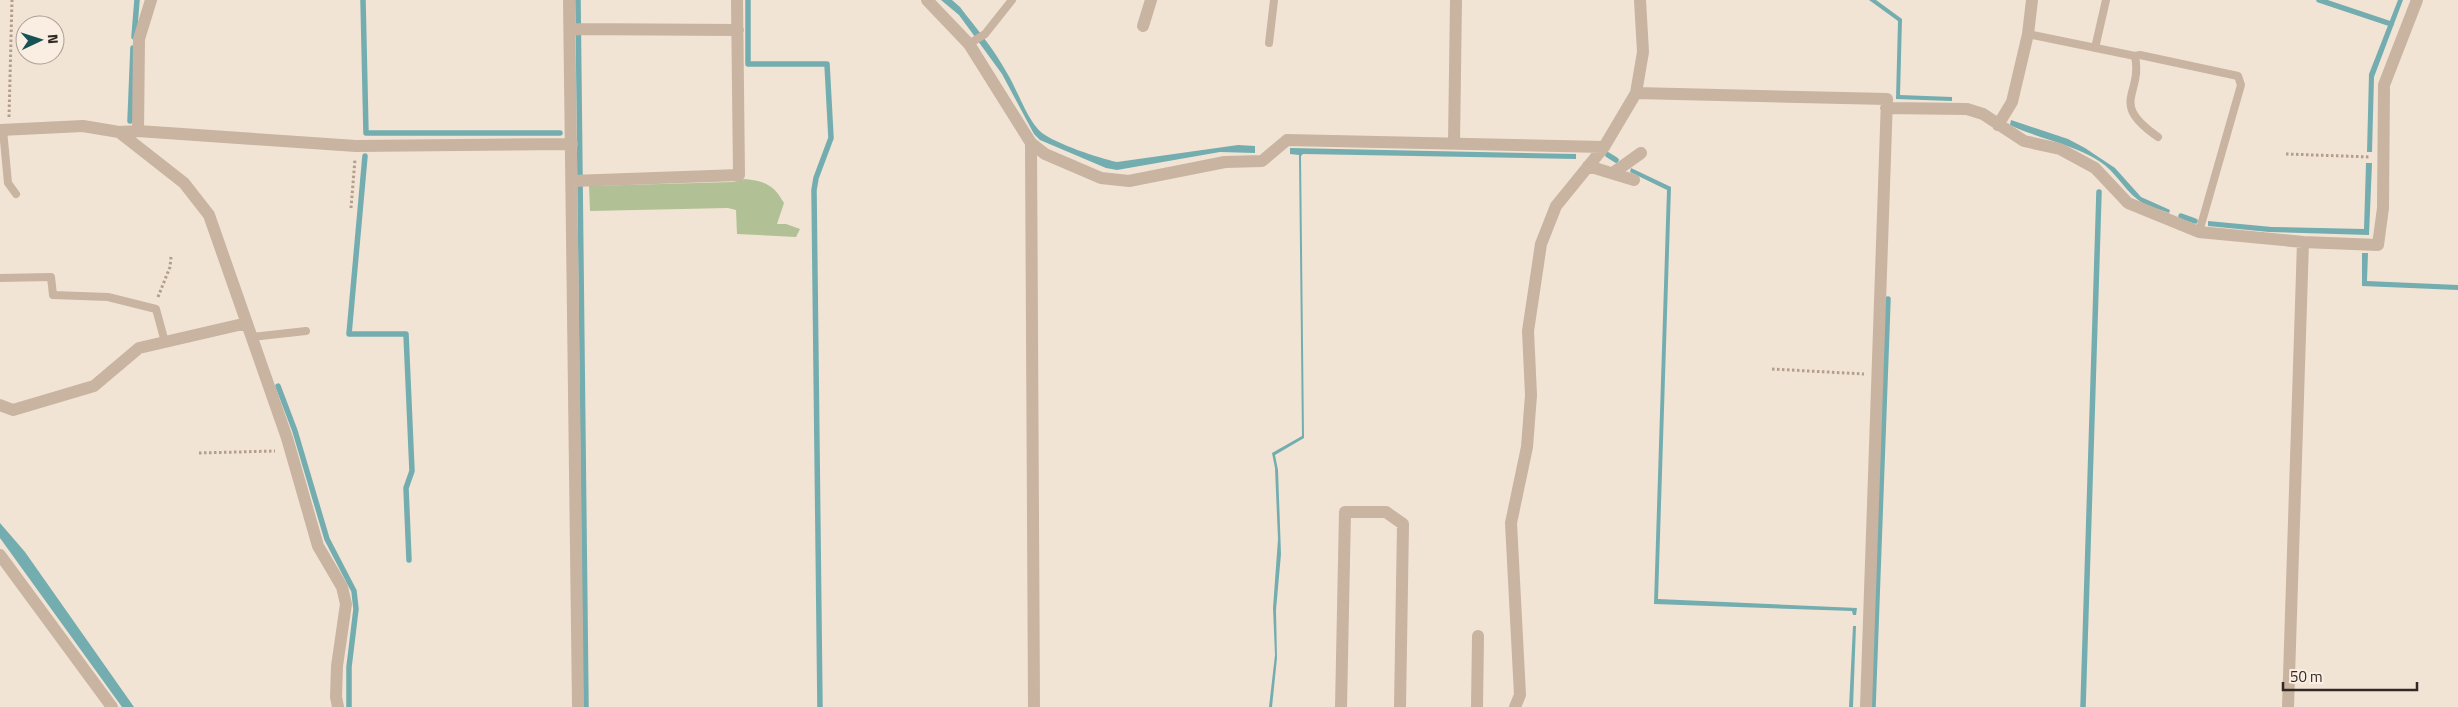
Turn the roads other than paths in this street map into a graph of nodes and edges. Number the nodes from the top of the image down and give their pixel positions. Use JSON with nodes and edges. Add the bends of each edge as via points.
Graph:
{"nodes":[{"id":1,"x":151,"y":0,"type":"edge"},
{"id":2,"x":569,"y":0,"type":"edge"},
{"id":3,"x":738,"y":0,"type":"edge"},
{"id":4,"x":927,"y":0,"type":"edge"},
{"id":5,"x":1012,"y":0,"type":"edge"},
{"id":6,"x":1151,"y":0,"type":"edge"},
{"id":7,"x":1274,"y":0,"type":"edge"},
{"id":8,"x":1456,"y":0,"type":"edge"},
{"id":9,"x":1640,"y":0,"type":"edge"},
{"id":10,"x":2032,"y":0,"type":"edge"},
{"id":11,"x":2106,"y":0,"type":"edge"},
{"id":12,"x":2417,"y":0,"type":"edge"},
{"id":13,"x":1143,"y":26,"type":"dead end"},
{"id":14,"x":570,"y":29,"type":"junction"},
{"id":15,"x":738,"y":30,"type":"junction"},
{"id":16,"x":2028,"y":34,"type":"junction"},
{"id":17,"x":1269,"y":43,"type":"dead end"},
{"id":18,"x":969,"y":44,"type":"junction"},
{"id":19,"x":2095,"y":48,"type":"junction"},
{"id":20,"x":2135,"y":56,"type":"junction"},
{"id":21,"x":1636,"y":93,"type":"junction"},
{"id":22,"x":1886,"y":108,"type":"junction"},
{"id":23,"x":1998,"y":126,"type":"junction"},
{"id":24,"x":4,"y":130,"type":"edge"},
{"id":25,"x":138,"y":131,"type":"junction"},
{"id":26,"x":119,"y":132,"type":"junction"},
{"id":27,"x":2158,"y":136,"type":"dead end"},
{"id":28,"x":1030,"y":143,"type":"junction"},
{"id":29,"x":572,"y":144,"type":"junction"},
{"id":30,"x":1454,"y":144,"type":"junction"},
{"id":31,"x":1604,"y":147,"type":"junction"},
{"id":32,"x":1641,"y":153,"type":"dead end"},
{"id":33,"x":1588,"y":166,"type":"junction"},
{"id":34,"x":1613,"y":174,"type":"junction"},
{"id":35,"x":1634,"y":180,"type":"dead end"},
{"id":36,"x":572,"y":181,"type":"junction"},
{"id":37,"x":16,"y":194,"type":"dead end"},
{"id":38,"x":2199,"y":232,"type":"junction"},
{"id":39,"x":2303,"y":242,"type":"junction"},
{"id":40,"x":0,"y":278,"type":"edge"},
{"id":41,"x":247,"y":323,"type":"junction"},
{"id":42,"x":306,"y":331,"type":"dead end"},
{"id":43,"x":252,"y":337,"type":"junction"},
{"id":44,"x":165,"y":342,"type":"junction"},
{"id":45,"x":0,"y":405,"type":"edge"},
{"id":46,"x":0,"y":555,"type":"edge"},
{"id":47,"x":1478,"y":636,"type":"dead end"},
{"id":48,"x":112,"y":707,"type":"edge"},
{"id":49,"x":338,"y":707,"type":"edge"},
{"id":50,"x":578,"y":707,"type":"edge"},
{"id":51,"x":1034,"y":707,"type":"edge"},
{"id":52,"x":1341,"y":707,"type":"edge"},
{"id":53,"x":1400,"y":707,"type":"edge"},
{"id":54,"x":1477,"y":707,"type":"edge"},
{"id":55,"x":1515,"y":707,"type":"edge"},
{"id":56,"x":1866,"y":707,"type":"edge"},
{"id":57,"x":2288,"y":707,"type":"edge"}],
"edges":[{"from":1,"to":25,"type":"street","via":[[139,39]]},
{"from":2,"to":14,"type":"street"},
{"from":3,"to":15,"type":"street"},
{"from":4,"to":18,"type":"street"},
{"from":5,"to":18,"type":"lane","via":[[985,34]]},
{"from":6,"to":13,"type":"street"},
{"from":7,"to":17,"type":"lane"},
{"from":8,"to":30,"type":"street"},
{"from":9,"to":21,"type":"street","via":[[1642,52]]},
{"from":10,"to":16,"type":"street"},
{"from":11,"to":19,"type":"lane"},
{"from":12,"to":39,"type":"street","via":[[2384,85],[2383,208],[2378,245]]},
{"from":14,"to":15,"type":"street"},
{"from":14,"to":29,"type":"street"},
{"from":15,"to":36,"type":"street","via":[[739,175]]},
{"from":16,"to":19,"type":"lane"},
{"from":16,"to":23,"type":"street","via":[[2012,102]]},
{"from":18,"to":28,"type":"street"},
{"from":19,"to":20,"type":"lane"},
{"from":20,"to":27,"type":"lane","via":[[2137,65],[2130,96],[2132,109],[2143,126]]},
{"from":20,"to":38,"type":"lane","via":[[2238,76],[2241,85]]},
{"from":21,"to":22,"type":"street","via":[[1887,99]]},
{"from":21,"to":31,"type":"street"},
{"from":22,"to":23,"type":"street","via":[[1967,109],[1983,114]]},
{"from":22,"to":56,"type":"street"},
{"from":23,"to":38,"type":"street","via":[[2024,141],[2060,149],[2095,168],[2128,203]]},
{"from":24,"to":26,"type":"street","via":[[83,126]]},
{"from":24,"to":37,"type":"lane","via":[[8,183]]},
{"from":25,"to":26,"type":"street"},
{"from":25,"to":29,"type":"street","via":[[356,146]]},
{"from":26,"to":41,"type":"street","via":[[184,183],[209,215]]},
{"from":28,"to":30,"type":"street","via":[[1045,154],[1101,178],[1129,181],[1225,162],[1262,161],[1287,140]]},
{"from":28,"to":51,"type":"street"},
{"from":29,"to":36,"type":"street"},
{"from":30,"to":31,"type":"street"},
{"from":31,"to":33,"type":"street"},
{"from":32,"to":34,"type":"street"},
{"from":33,"to":34,"type":"street"},
{"from":33,"to":55,"type":"street","via":[[1556,206],[1541,244],[1528,332],[1532,395],[1527,447],[1511,523],[1520,695]]},
{"from":34,"to":35,"type":"street"},
{"from":36,"to":50,"type":"street"},
{"from":38,"to":39,"type":"street"},
{"from":39,"to":57,"type":"street"},
{"from":40,"to":44,"type":"lane","via":[[51,277],[53,295],[108,298],[156,309]]},
{"from":41,"to":43,"type":"street"},
{"from":41,"to":44,"type":"street"},
{"from":42,"to":43,"type":"lane"},
{"from":43,"to":49,"type":"street","via":[[290,448],[318,546],[342,587],[346,604],[337,666]]},
{"from":44,"to":45,"type":"street","via":[[140,348],[94,386],[13,410]]},
{"from":46,"to":48,"type":"street"},
{"from":47,"to":54,"type":"street"},
{"from":52,"to":53,"type":"street","via":[[1345,512],[1386,512],[1403,524]]}]}
